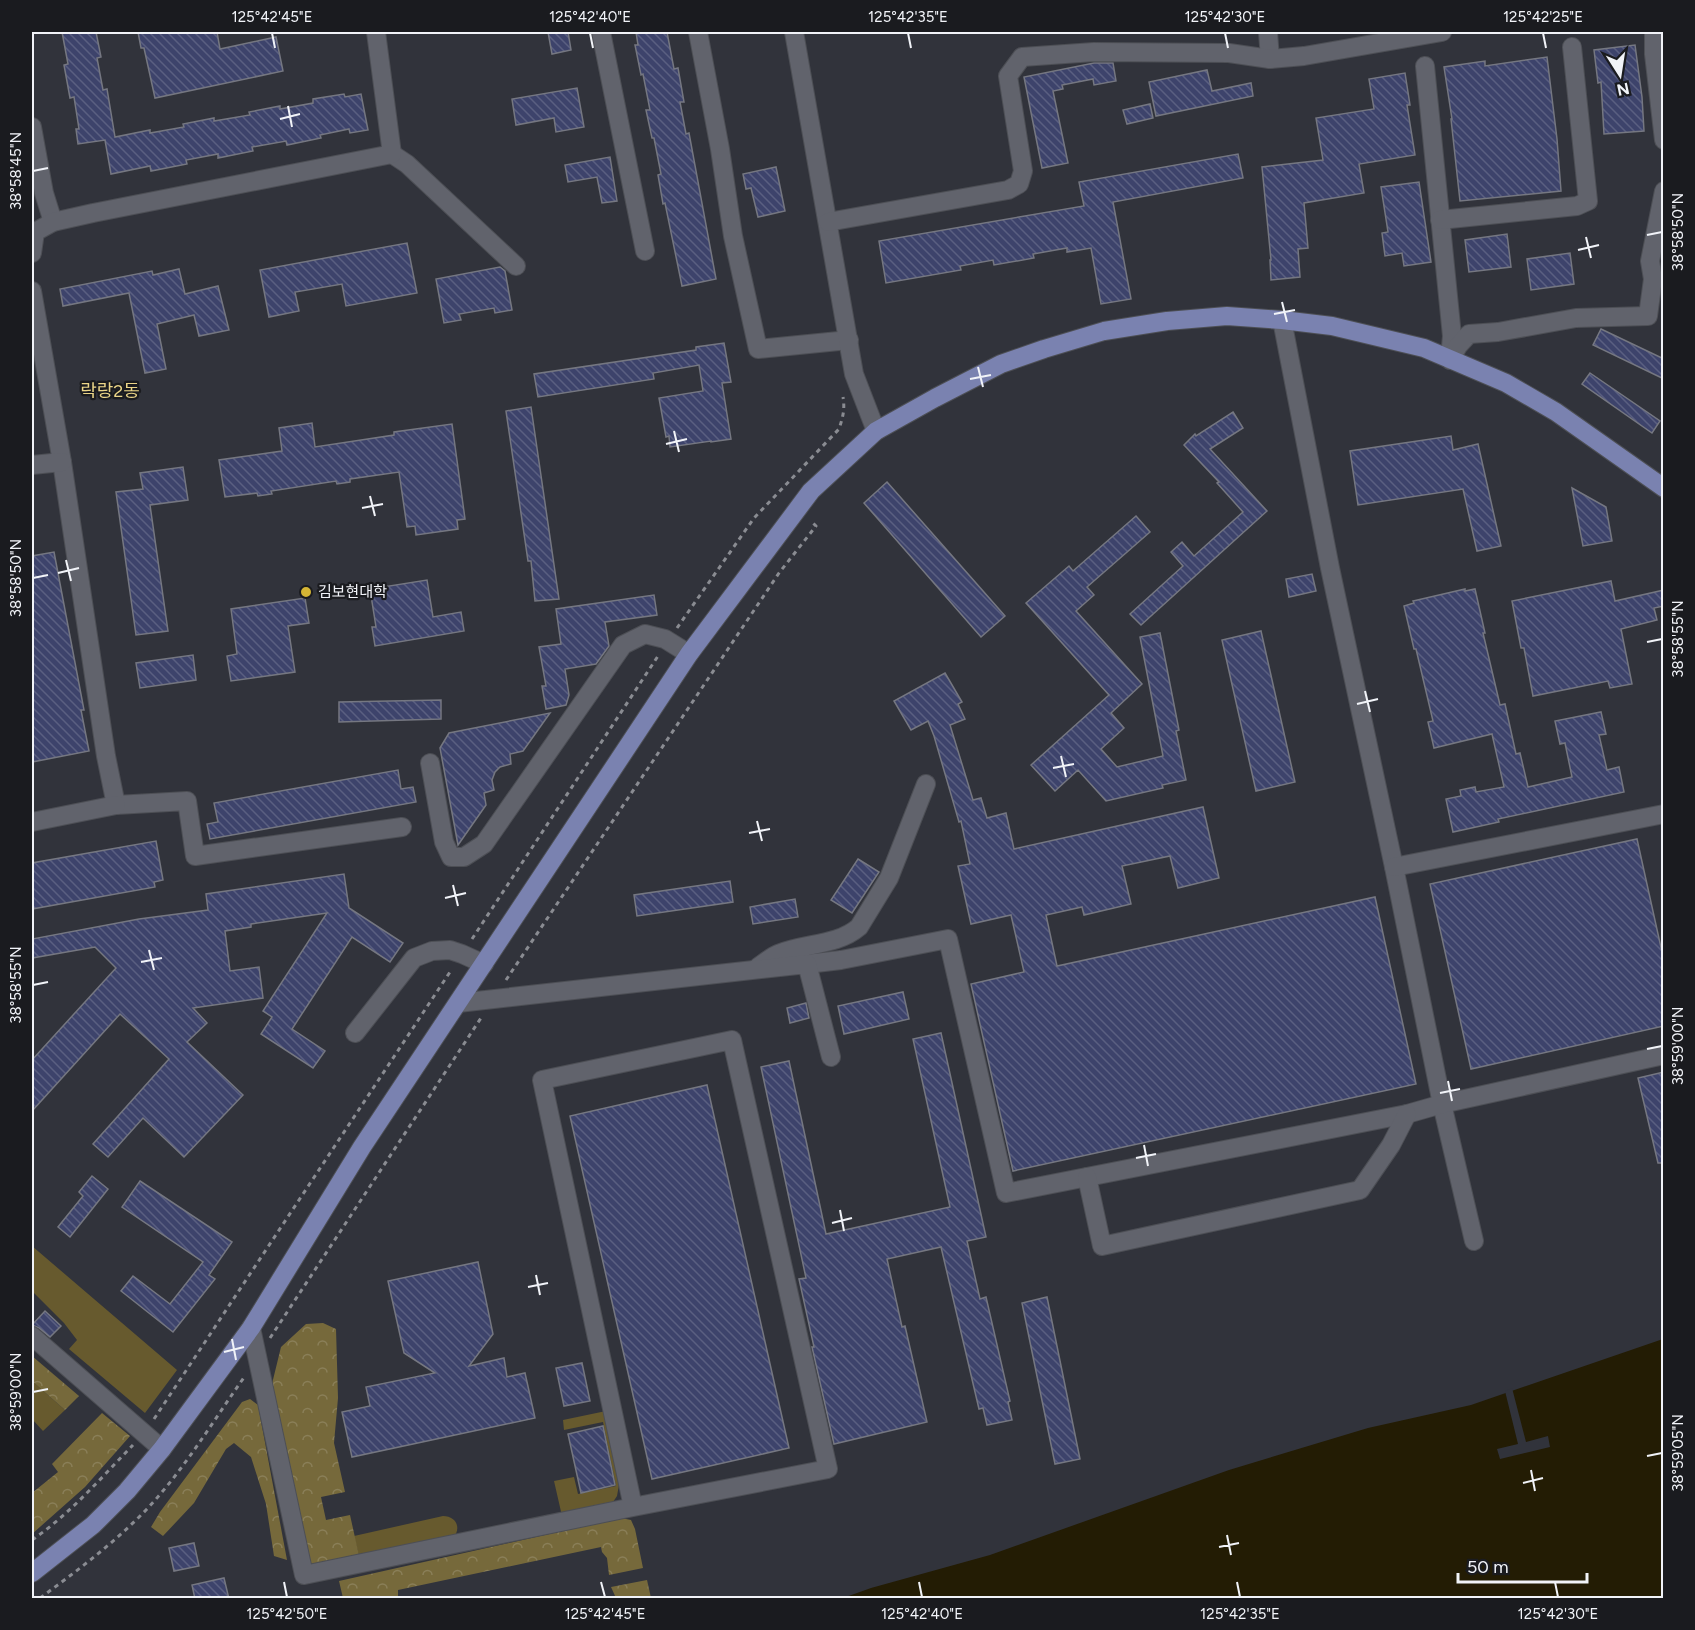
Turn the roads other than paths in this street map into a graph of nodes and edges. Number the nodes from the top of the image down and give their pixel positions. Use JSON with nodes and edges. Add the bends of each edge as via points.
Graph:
{"nodes":[{"id":1,"x":376,"y":32,"type":"edge"},
{"id":2,"x":601,"y":32,"type":"edge"},
{"id":3,"x":698,"y":32,"type":"edge"},
{"id":4,"x":794,"y":32,"type":"edge"},
{"id":5,"x":1268,"y":32,"type":"edge"},
{"id":6,"x":1442,"y":32,"type":"edge"},
{"id":7,"x":1654,"y":32,"type":"edge"},
{"id":8,"x":1572,"y":48,"type":"dead end"},
{"id":9,"x":1270,"y":60,"type":"junction"},
{"id":10,"x":1425,"y":66,"type":"dead end"},
{"id":11,"x":32,"y":127,"type":"edge"},
{"id":12,"x":1664,"y":140,"type":"edge"},
{"id":13,"x":392,"y":154,"type":"junction"},
{"id":14,"x":1664,"y":191,"type":"edge"},
{"id":15,"x":1440,"y":220,"type":"junction"},
{"id":16,"x":53,"y":222,"type":"junction"},
{"id":17,"x":828,"y":222,"type":"junction"},
{"id":18,"x":645,"y":250,"type":"dead end"},
{"id":19,"x":32,"y":253,"type":"edge"},
{"id":20,"x":516,"y":266,"type":"dead end"},
{"id":21,"x":32,"y":291,"type":"edge"},
{"id":22,"x":1282,"y":320,"type":"junction"},
{"id":23,"x":849,"y":340,"type":"junction"},
{"id":24,"x":1450,"y":360,"type":"junction"},
{"id":25,"x":876,"y":431,"type":"junction"},
{"id":26,"x":62,"y":462,"type":"junction"},
{"id":27,"x":32,"y":465,"type":"edge"},
{"id":28,"x":1664,"y":489,"type":"edge"},
{"id":29,"x":689,"y":654,"type":"junction"},
{"id":30,"x":430,"y":763,"type":"dead end"},
{"id":31,"x":926,"y":784,"type":"dead end"},
{"id":32,"x":116,"y":805,"type":"junction"},
{"id":33,"x":1664,"y":814,"type":"edge"},
{"id":34,"x":32,"y":822,"type":"edge"},
{"id":35,"x":402,"y":827,"type":"dead end"},
{"id":36,"x":1394,"y":867,"type":"junction"},
{"id":37,"x":484,"y":964,"type":"junction"},
{"id":38,"x":807,"y":964,"type":"junction"},
{"id":39,"x":751,"y":971,"type":"junction"},
{"id":40,"x":458,"y":1003,"type":"junction"},
{"id":41,"x":355,"y":1033,"type":"dead end"},
{"id":42,"x":1664,"y":1055,"type":"edge"},
{"id":43,"x":831,"y":1057,"type":"dead end"},
{"id":44,"x":1442,"y":1104,"type":"junction"},
{"id":45,"x":1407,"y":1114,"type":"junction"},
{"id":46,"x":1087,"y":1177,"type":"junction"},
{"id":47,"x":1474,"y":1241,"type":"dead end"},
{"id":48,"x":251,"y":1328,"type":"junction"},
{"id":49,"x":35,"y":1339,"type":"edge"},
{"id":50,"x":162,"y":1449,"type":"junction"},
{"id":51,"x":633,"y":1507,"type":"junction"},
{"id":52,"x":32,"y":1573,"type":"edge"}],
"edges":[{"from":1,"to":13,"type":"street"},
{"from":2,"to":18,"type":"street"},
{"from":3,"to":23,"type":"street","via":[[733,236],[758,349]]},
{"from":4,"to":17,"type":"street"},
{"from":5,"to":9,"type":"street"},
{"from":6,"to":9,"type":"street"},
{"from":7,"to":12,"type":"street"},
{"from":8,"to":15,"type":"street","via":[[1588,201],[1577,206]]},
{"from":9,"to":17,"type":"street","via":[[1229,53],[1094,52],[1022,57],[1008,76],[1023,171],[1019,184],[1008,190]]},
{"from":10,"to":15,"type":"street"},
{"from":11,"to":16,"type":"street"},
{"from":13,"to":16,"type":"street"},
{"from":13,"to":20,"type":"street"},
{"from":14,"to":24,"type":"street","via":[[1650,261],[1653,279],[1648,316],[1576,318],[1469,334]]},
{"from":15,"to":24,"type":"street","via":[[1452,336]]},
{"from":16,"to":19,"type":"street","via":[[35,232]]},
{"from":17,"to":23,"type":"street"},
{"from":21,"to":26,"type":"street"},
{"from":22,"to":24,"type":"main road","via":[[1387,339],[1424,348]]},
{"from":22,"to":25,"type":"main road","via":[[1227,316],[1104,331],[1001,364]]},
{"from":22,"to":36,"type":"street"},
{"from":23,"to":25,"type":"street","via":[[855,374]]},
{"from":24,"to":28,"type":"main road","via":[[1506,383],[1556,412]]},
{"from":25,"to":29,"type":"main road","via":[[811,491]]},
{"from":26,"to":27,"type":"street"},
{"from":26,"to":32,"type":"street"},
{"from":29,"to":30,"type":"street","via":[[665,639],[645,634],[623,645],[484,844],[464,857],[451,857],[444,842]]},
{"from":29,"to":37,"type":"main road"},
{"from":31,"to":39,"type":"street","via":[[889,878],[860,927],[837,939],[778,954]]},
{"from":32,"to":34,"type":"street"},
{"from":32,"to":35,"type":"street","via":[[187,801],[195,856]]},
{"from":33,"to":36,"type":"street"},
{"from":36,"to":44,"type":"street"},
{"from":37,"to":40,"type":"main road"},
{"from":37,"to":41,"type":"street","via":[[450,950],[414,958]]},
{"from":38,"to":39,"type":"street"},
{"from":38,"to":43,"type":"street"},
{"from":38,"to":46,"type":"street","via":[[948,939],[1006,1193]]},
{"from":39,"to":40,"type":"street"},
{"from":40,"to":48,"type":"main road","via":[[362,1147]]},
{"from":42,"to":44,"type":"street"},
{"from":44,"to":45,"type":"street"},
{"from":44,"to":47,"type":"street"},
{"from":45,"to":46,"type":"street"},
{"from":45,"to":46,"type":"street","via":[[1360,1190],[1102,1246]]},
{"from":48,"to":50,"type":"main road"},
{"from":48,"to":51,"type":"street","via":[[304,1575]]},
{"from":49,"to":50,"type":"street"},
{"from":50,"to":52,"type":"main road","via":[[93,1525]]},
{"from":51,"to":51,"type":"street","via":[[828,1469],[732,1040],[542,1080]]}]}
